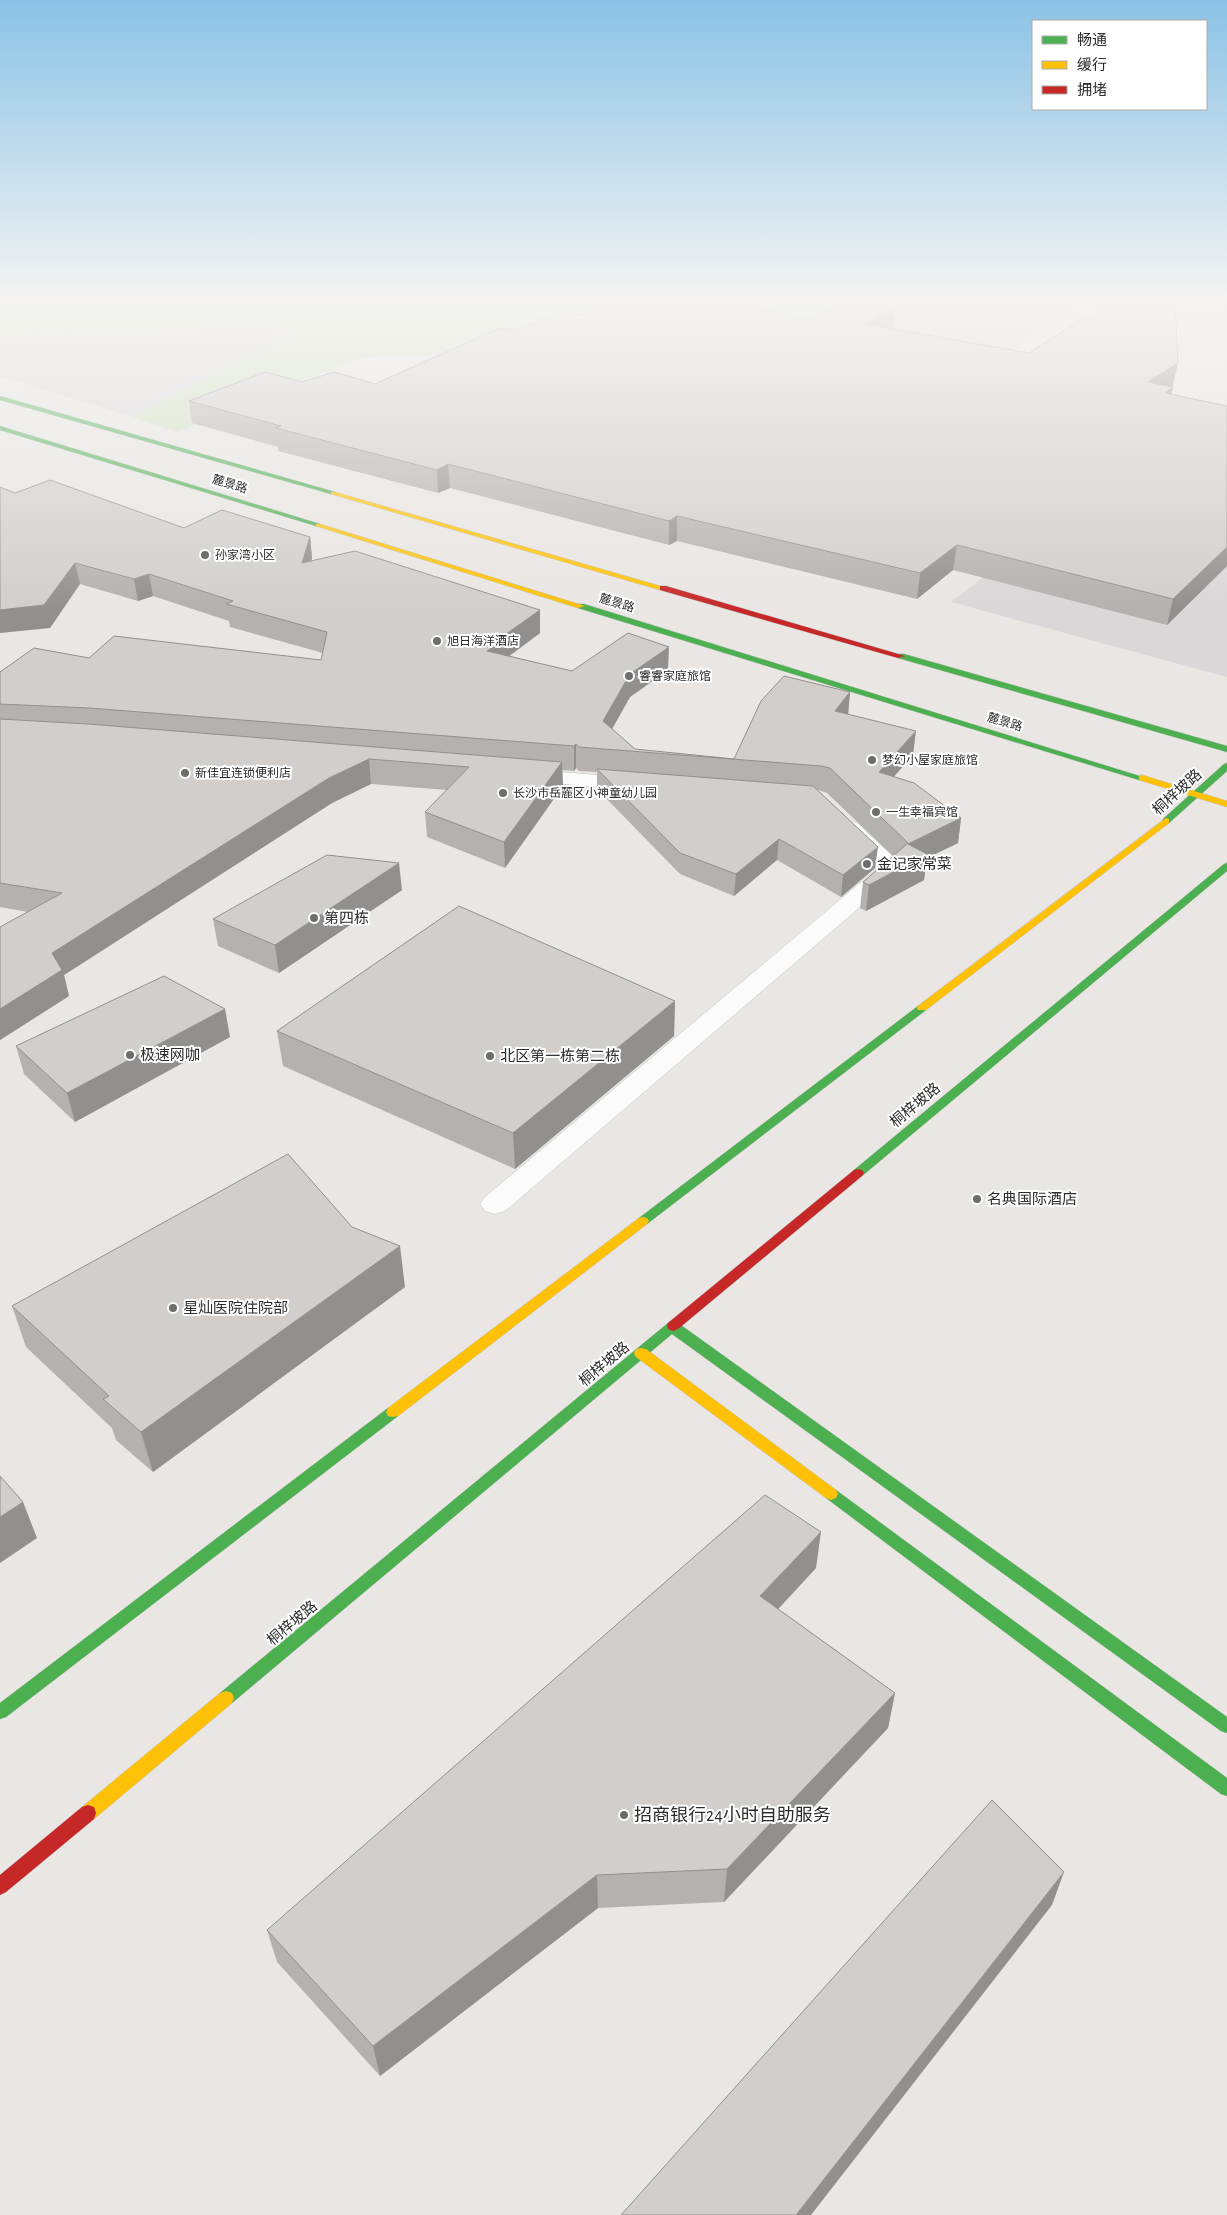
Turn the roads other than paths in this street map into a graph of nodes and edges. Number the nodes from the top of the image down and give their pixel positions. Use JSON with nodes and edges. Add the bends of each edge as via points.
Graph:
{"nodes":[{"id":1,"x":22,"y":404,"type":"edge"},
{"id":2,"x":0,"y":428,"type":"edge"},
{"id":3,"x":1227,"y":749,"type":"edge"},
{"id":4,"x":1227,"y":766,"type":"edge"},
{"id":5,"x":501,"y":773,"type":"edge"},
{"id":6,"x":649,"y":785,"type":"edge"},
{"id":7,"x":1196,"y":795,"type":"junction"},
{"id":8,"x":1227,"y":804,"type":"edge"},
{"id":9,"x":831,"y":811,"type":"edge"},
{"id":10,"x":1227,"y":866,"type":"edge"},
{"id":11,"x":496,"y":1204,"type":"dead end"},
{"id":12,"x":672,"y":1328,"type":"junction"},
{"id":13,"x":641,"y":1353,"type":"junction"},
{"id":14,"x":0,"y":1712,"type":"edge"},
{"id":15,"x":1227,"y":1726,"type":"edge"},
{"id":16,"x":1227,"y":1788,"type":"edge"},
{"id":17,"x":0,"y":1886,"type":"edge"}],
"edges":[{"from":1,"to":3,"type":"main road","name":"麓景路"},
{"from":2,"to":7,"type":"main road","name":"麓景路"},
{"from":4,"to":7,"type":"main road","name":"桐梓坡路"},
{"from":5,"to":6,"type":"street"},
{"from":7,"to":8,"type":"main road","name":"麓景路"},
{"from":7,"to":14,"type":"main road","name":"桐梓坡路","via":[[1156,830]]},
{"from":9,"to":11,"type":"street","via":[[892,868]]},
{"from":10,"to":12,"type":"main road","name":"桐梓坡路"},
{"from":12,"to":13,"type":"main road","name":"桐梓坡路"},
{"from":12,"to":15,"type":"main road"},
{"from":13,"to":16,"type":"main road"},
{"from":13,"to":17,"type":"main road","name":"桐梓坡路"}]}
